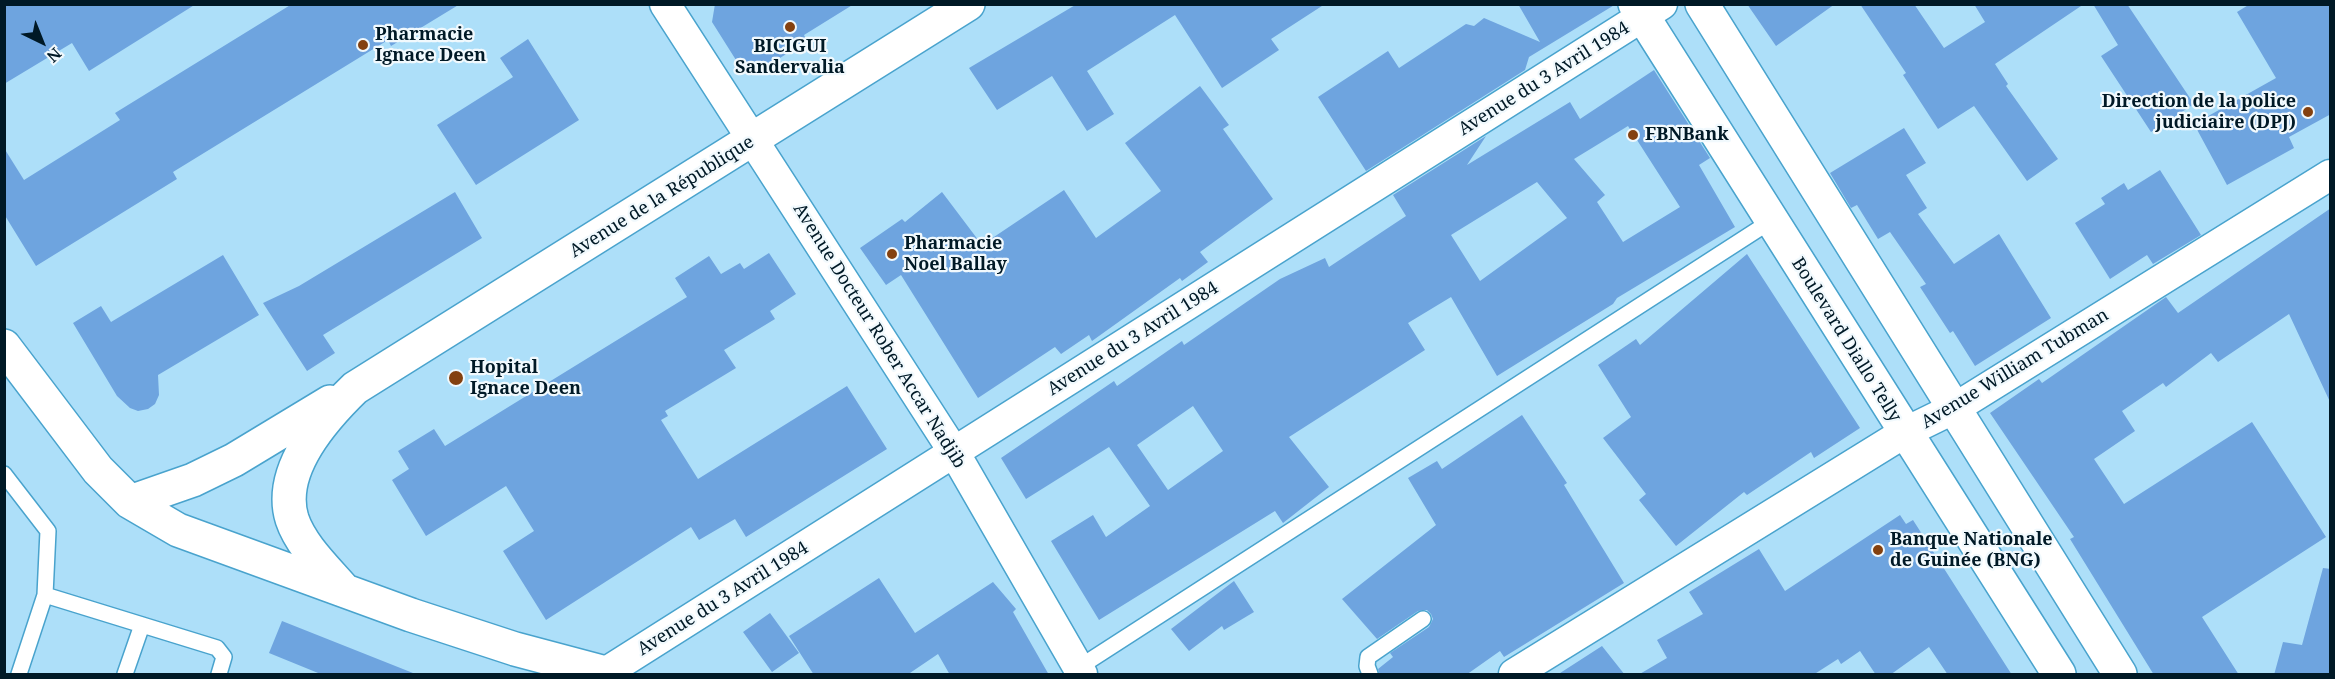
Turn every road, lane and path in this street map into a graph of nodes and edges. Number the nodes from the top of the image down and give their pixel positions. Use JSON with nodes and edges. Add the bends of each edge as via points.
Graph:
{"nodes":[{"id":1,"x":665,"y":4,"type":"edge"},
{"id":2,"x":968,"y":4,"type":"edge"},
{"id":3,"x":1702,"y":4,"type":"edge"},
{"id":4,"x":1647,"y":8,"type":"edge"},
{"id":5,"x":755,"y":139,"type":"junction"},
{"id":6,"x":2331,"y":175,"type":"edge"},
{"id":7,"x":1771,"y":221,"type":"junction"},
{"id":8,"x":4,"y":346,"type":"edge"},
{"id":9,"x":355,"y":388,"type":"junction"},
{"id":10,"x":1955,"y":408,"type":"junction"},
{"id":11,"x":1904,"y":433,"type":"junction"},
{"id":12,"x":954,"y":452,"type":"junction"},
{"id":13,"x":4,"y":474,"type":"edge"},
{"id":14,"x":130,"y":502,"type":"junction"},
{"id":15,"x":344,"y":590,"type":"junction"},
{"id":16,"x":45,"y":595,"type":"junction"},
{"id":17,"x":1423,"y":619,"type":"dead end"},
{"id":18,"x":142,"y":625,"type":"junction"},
{"id":19,"x":523,"y":662,"type":"edge"},
{"id":20,"x":1080,"y":671,"type":"edge"},
{"id":21,"x":607,"y":674,"type":"edge"},
{"id":22,"x":19,"y":675,"type":"edge"},
{"id":23,"x":125,"y":675,"type":"edge"},
{"id":24,"x":219,"y":675,"type":"edge"},
{"id":25,"x":1370,"y":675,"type":"edge"},
{"id":26,"x":1514,"y":675,"type":"edge"},
{"id":27,"x":2059,"y":675,"type":"edge"},
{"id":28,"x":2120,"y":675,"type":"edge"}],
"edges":[{"from":1,"to":5,"type":"street","name":"Avenue Docteur Rober Accar Nadjib"},
{"from":2,"to":5,"type":"street","name":"Avenue de la République"},
{"from":3,"to":10,"type":"street"},
{"from":4,"to":7,"type":"street","name":"Boulevard Diallo Telly"},
{"from":4,"to":12,"type":"street","name":"Avenue du 3 Avril 1984"},
{"from":5,"to":9,"type":"street","name":"Avenue de la République"},
{"from":5,"to":12,"type":"street","name":"Avenue Docteur Rober Accar Nadjib"},
{"from":6,"to":10,"type":"street","name":"Avenue William Tubman"},
{"from":7,"to":11,"type":"street","name":"Boulevard Diallo Telly"},
{"from":7,"to":20,"type":"lane"},
{"from":8,"to":14,"type":"street","via":[[98,471]]},
{"from":9,"to":14,"type":"street","name":"Avenue de la République","via":[[234,460],[193,480]]},
{"from":9,"to":15,"type":"street","name":"Avenue de la République","via":[[314,432],[299,462],[290,495],[292,519],[304,542]]},
{"from":10,"to":11,"type":"street","name":"Avenue William Tubman"},
{"from":10,"to":28,"type":"street"},
{"from":11,"to":26,"type":"street","name":"Avenue William Tubman"},
{"from":11,"to":27,"type":"street","name":"Boulevard Diallo Telly"},
{"from":12,"to":20,"type":"street","name":"Avenue Docteur Rober Accar Nadjib"},
{"from":12,"to":21,"type":"street","name":"Avenue du 3 Avril 1984"},
{"from":13,"to":16,"type":"lane","via":[[48,531]]},
{"from":14,"to":15,"type":"street","via":[[178,530]]},
{"from":15,"to":19,"type":"street"},
{"from":16,"to":18,"type":"lane"},
{"from":16,"to":22,"type":"lane"},
{"from":17,"to":25,"type":"lane","via":[[1368,657]]},
{"from":18,"to":23,"type":"lane"},
{"from":18,"to":24,"type":"lane","via":[[217,648],[224,657]]},
{"from":19,"to":21,"type":"street"}]}
